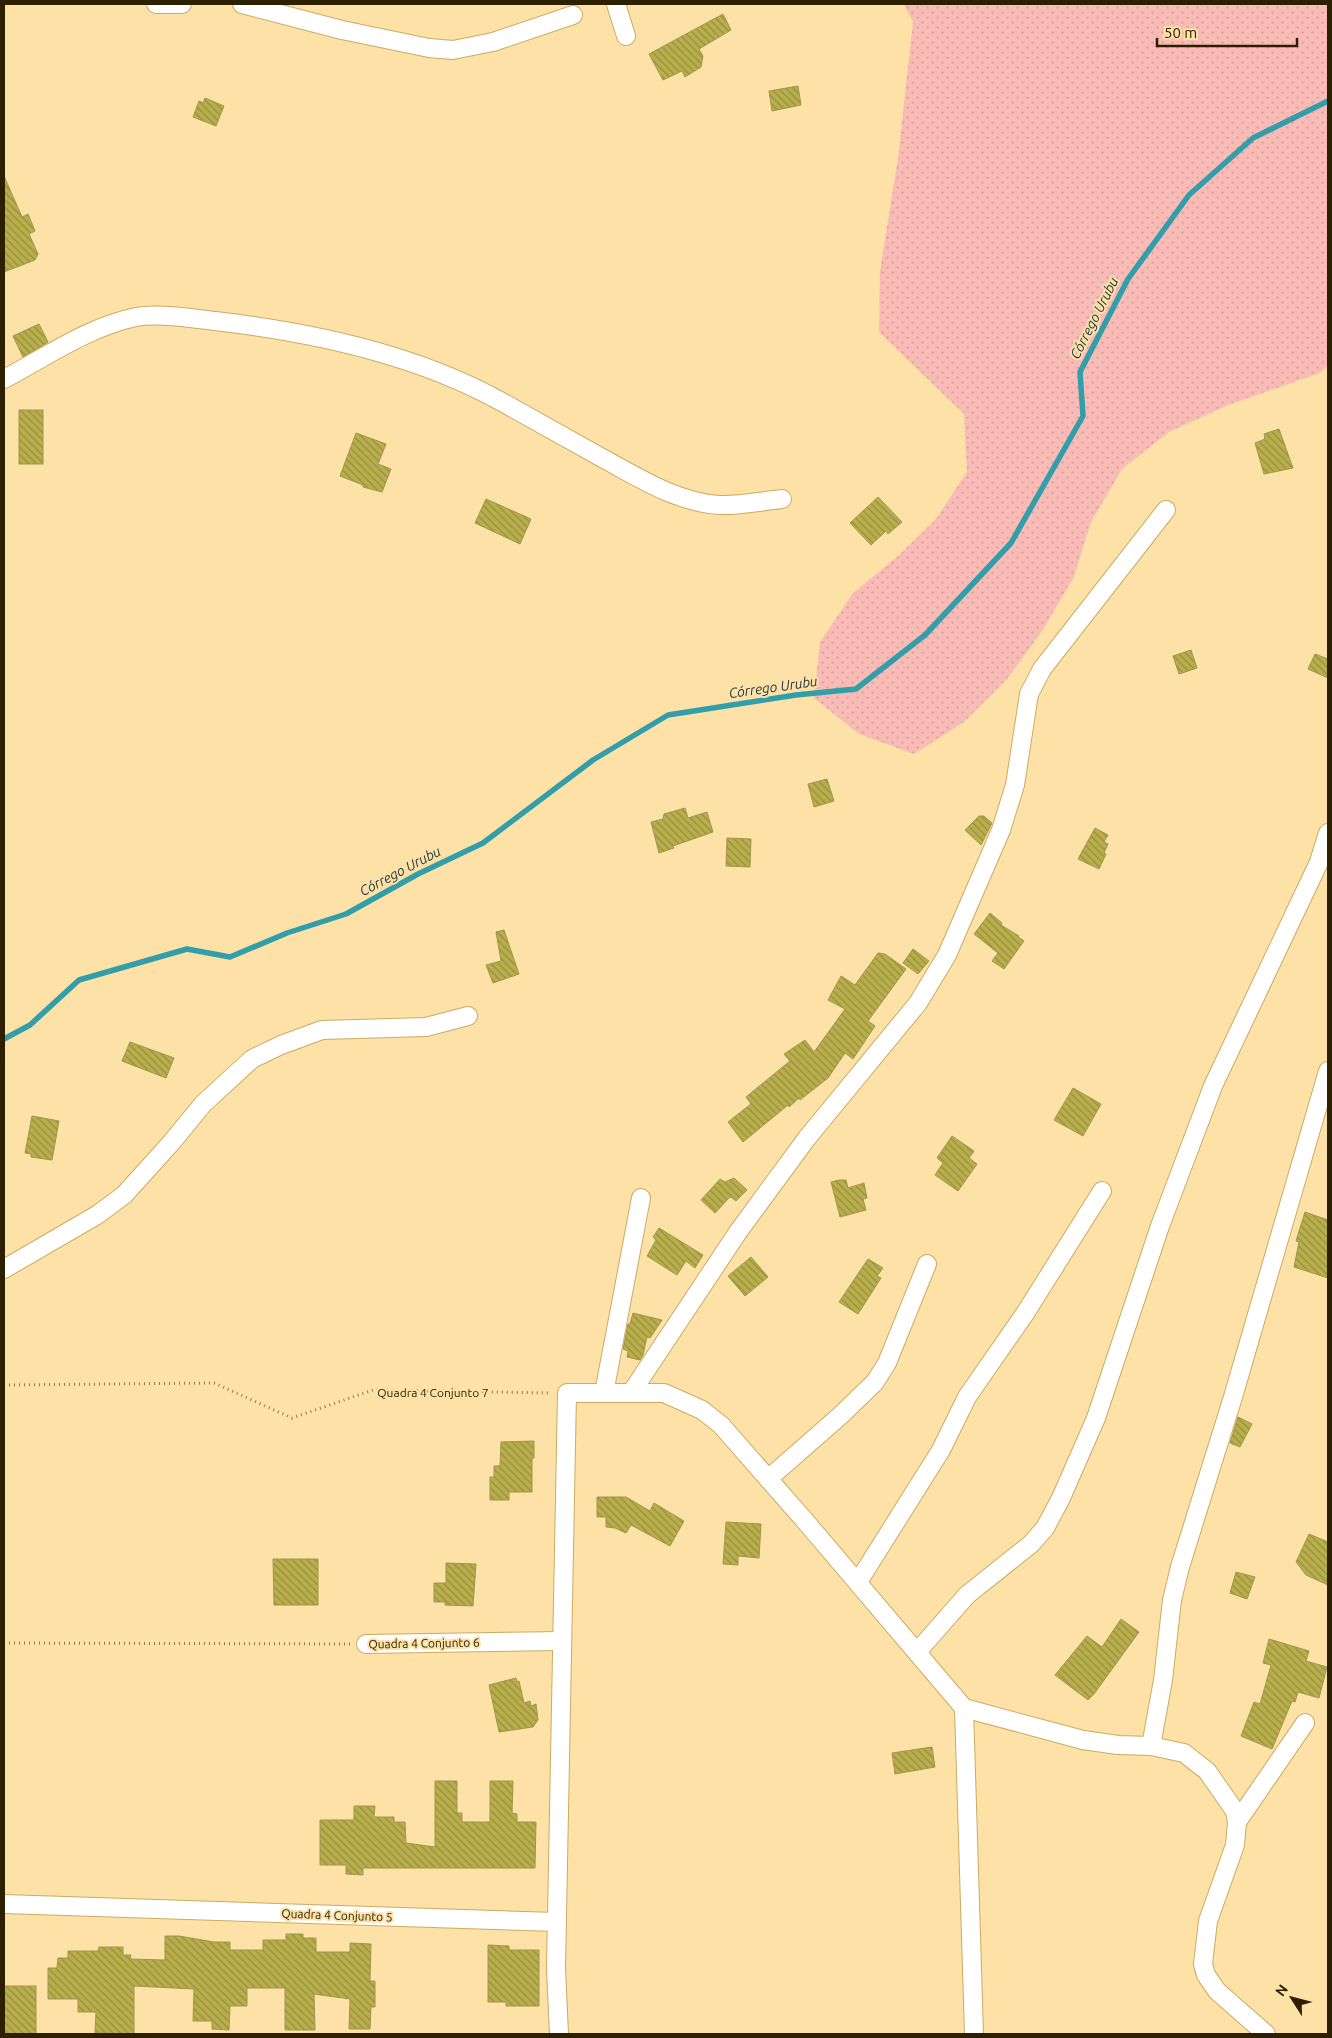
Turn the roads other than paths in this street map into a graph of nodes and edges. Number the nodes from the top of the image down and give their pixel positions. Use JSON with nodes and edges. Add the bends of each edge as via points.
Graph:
{"nodes":[{"id":1,"x":156,"y":4,"type":"edge"},
{"id":2,"x":182,"y":4,"type":"edge"},
{"id":3,"x":242,"y":4,"type":"edge"},
{"id":4,"x":616,"y":4,"type":"edge"},
{"id":5,"x":573,"y":15,"type":"dead end"},
{"id":6,"x":626,"y":36,"type":"dead end"},
{"id":7,"x":4,"y":379,"type":"edge"},
{"id":8,"x":782,"y":499,"type":"dead end"},
{"id":9,"x":1166,"y":510,"type":"dead end"},
{"id":10,"x":1328,"y":833,"type":"edge"},
{"id":11,"x":468,"y":1016,"type":"dead end"},
{"id":12,"x":1328,"y":1071,"type":"edge"},
{"id":13,"x":1102,"y":1191,"type":"dead end"},
{"id":14,"x":642,"y":1198,"type":"dead end"},
{"id":15,"x":927,"y":1264,"type":"dead end"},
{"id":16,"x":4,"y":1269,"type":"edge"},
{"id":17,"x":604,"y":1393,"type":"junction"},
{"id":18,"x":631,"y":1393,"type":"junction"},
{"id":19,"x":768,"y":1479,"type":"junction"},
{"id":20,"x":858,"y":1582,"type":"junction"},
{"id":21,"x":562,"y":1640,"type":"junction"},
{"id":22,"x":366,"y":1644,"type":"road end"},
{"id":23,"x":917,"y":1652,"type":"junction"},
{"id":24,"x":964,"y":1708,"type":"junction"},
{"id":25,"x":1305,"y":1723,"type":"dead end"},
{"id":26,"x":1151,"y":1746,"type":"junction"},
{"id":27,"x":1237,"y":1822,"type":"junction"},
{"id":28,"x":4,"y":1904,"type":"edge"},
{"id":29,"x":557,"y":1922,"type":"junction"},
{"id":30,"x":559,"y":2034,"type":"edge"},
{"id":31,"x":974,"y":2034,"type":"edge"},
{"id":32,"x":1266,"y":2034,"type":"edge"}],
"edges":[{"from":1,"to":2,"type":"street"},
{"from":3,"to":5,"type":"street","via":[[342,30],[454,50],[493,42]]},
{"from":4,"to":6,"type":"street"},
{"from":7,"to":8,"type":"street","via":[[99,328],[137,317],[180,317],[264,327],[360,348],[448,375],[674,495],[720,505]]},
{"from":9,"to":18,"type":"street","via":[[1042,670],[1029,694],[1015,785],[1001,830],[947,955],[918,1003],[807,1138],[738,1232]]},
{"from":10,"to":23,"type":"street","via":[[1319,862],[1213,1086],[1160,1226],[1096,1418],[1061,1498],[1045,1528],[1031,1544],[967,1595]]},
{"from":11,"to":16,"type":"street","via":[[426,1027],[322,1030],[252,1059],[203,1104],[124,1195],[90,1220]]},
{"from":12,"to":26,"type":"street","via":[[1180,1567],[1172,1600]]},
{"from":13,"to":20,"type":"street","via":[[1026,1312],[967,1397],[941,1450]]},
{"from":14,"to":17,"type":"street"},
{"from":15,"to":19,"type":"street","via":[[887,1363],[875,1382]]},
{"from":17,"to":18,"type":"street"},
{"from":17,"to":21,"type":"street","via":[[567,1393]]},
{"from":18,"to":19,"type":"street","via":[[664,1393],[702,1410],[721,1426]]},
{"from":19,"to":20,"type":"street"},
{"from":20,"to":23,"type":"street"},
{"from":21,"to":22,"type":"street","name":"Quadra 4 Conjunto 6"},
{"from":21,"to":29,"type":"street"},
{"from":23,"to":24,"type":"street"},
{"from":24,"to":26,"type":"street","via":[[1083,1740],[1118,1746]]},
{"from":24,"to":31,"type":"street"},
{"from":25,"to":27,"type":"street"},
{"from":26,"to":27,"type":"street","via":[[1184,1753],[1196,1761],[1220,1787],[1235,1811]]},
{"from":27,"to":32,"type":"street","via":[[1235,1846],[1208,1921],[1203,1964],[1217,1991]]},
{"from":28,"to":29,"type":"street","name":"Quadra 4 Conjunto 5"},
{"from":29,"to":30,"type":"street"}]}
